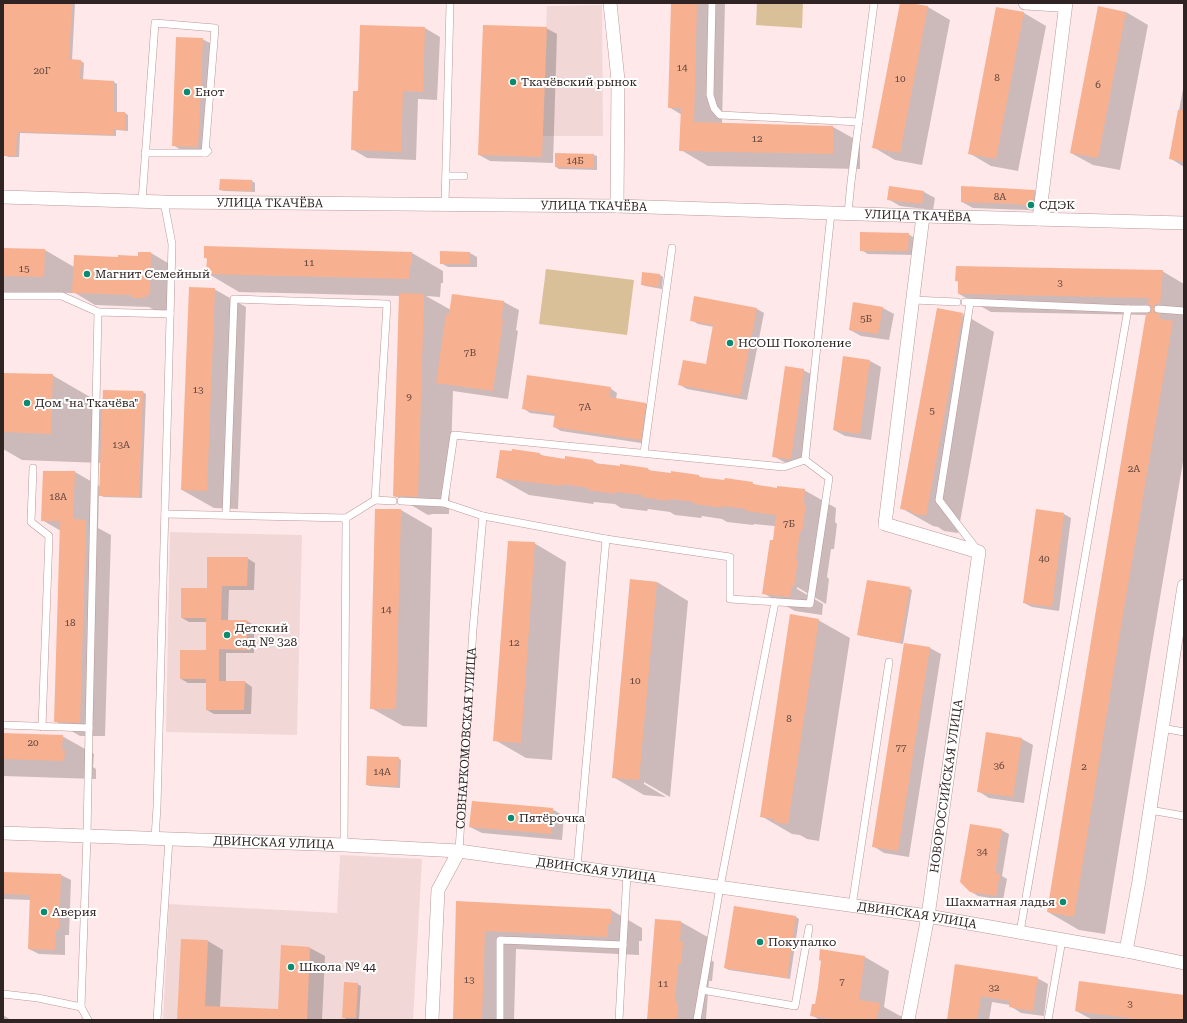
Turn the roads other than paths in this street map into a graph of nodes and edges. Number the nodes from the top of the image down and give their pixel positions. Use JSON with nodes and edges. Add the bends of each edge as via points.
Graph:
{"nodes":[{"id":1,"x":450,"y":3,"type":"edge"},
{"id":2,"x":610,"y":3,"type":"edge"},
{"id":3,"x":712,"y":3,"type":"edge"},
{"id":4,"x":874,"y":3,"type":"edge"},
{"id":5,"x":1025,"y":3,"type":"edge"},
{"id":6,"x":1066,"y":3,"type":"edge"},
{"id":7,"x":859,"y":122,"type":"junction"},
{"id":8,"x":145,"y":153,"type":"junction"},
{"id":9,"x":446,"y":176,"type":"junction"},
{"id":10,"x":464,"y":176,"type":"dead end"},
{"id":11,"x":3,"y":197,"type":"edge"},
{"id":12,"x":142,"y":201,"type":"junction"},
{"id":13,"x":164,"y":202,"type":"junction"},
{"id":14,"x":445,"y":205,"type":"junction"},
{"id":15,"x":617,"y":206,"type":"junction"},
{"id":16,"x":831,"y":213,"type":"junction"},
{"id":17,"x":848,"y":214,"type":"junction"},
{"id":18,"x":923,"y":216,"type":"junction"},
{"id":19,"x":1039,"y":219,"type":"junction"},
{"id":20,"x":1184,"y":222,"type":"edge"},
{"id":21,"x":672,"y":248,"type":"dead end"},
{"id":22,"x":3,"y":296,"type":"edge"},
{"id":23,"x":913,"y":300,"type":"junction"},
{"id":24,"x":957,"y":302,"type":"dead end"},
{"id":25,"x":1128,"y":309,"type":"junction"},
{"id":26,"x":1147,"y":309,"type":"dead end"},
{"id":27,"x":1158,"y":309,"type":"dead end"},
{"id":28,"x":1184,"y":311,"type":"edge"},
{"id":29,"x":98,"y":312,"type":"junction"},
{"id":30,"x":170,"y":314,"type":"junction"},
{"id":31,"x":644,"y":453,"type":"junction"},
{"id":32,"x":805,"y":460,"type":"junction"},
{"id":33,"x":33,"y":468,"type":"dead end"},
{"id":34,"x":375,"y":500,"type":"junction"},
{"id":35,"x":393,"y":501,"type":"dead end"},
{"id":36,"x":401,"y":501,"type":"dead end"},
{"id":37,"x":444,"y":503,"type":"junction"},
{"id":38,"x":165,"y":514,"type":"junction"},
{"id":39,"x":226,"y":516,"type":"junction"},
{"id":40,"x":483,"y":516,"type":"junction"},
{"id":41,"x":346,"y":518,"type":"junction"},
{"id":42,"x":606,"y":539,"type":"junction"},
{"id":43,"x":979,"y":552,"type":"junction"},
{"id":44,"x":1184,"y":586,"type":"edge"},
{"id":45,"x":775,"y":602,"type":"junction"},
{"id":46,"x":1180,"y":638,"type":"edge"},
{"id":47,"x":889,"y":662,"type":"dead end"},
{"id":48,"x":3,"y":725,"type":"edge"},
{"id":49,"x":42,"y":726,"type":"junction"},
{"id":50,"x":89,"y":728,"type":"junction"},
{"id":51,"x":1162,"y":728,"type":"junction"},
{"id":52,"x":1184,"y":732,"type":"edge"},
{"id":53,"x":1150,"y":810,"type":"junction"},
{"id":54,"x":1184,"y":816,"type":"edge"},
{"id":55,"x":3,"y":834,"type":"edge"},
{"id":56,"x":87,"y":836,"type":"junction"},
{"id":57,"x":155,"y":838,"type":"junction"},
{"id":58,"x":168,"y":839,"type":"junction"},
{"id":59,"x":344,"y":845,"type":"junction"},
{"id":60,"x":459,"y":852,"type":"junction"},
{"id":61,"x":577,"y":867,"type":"junction"},
{"id":62,"x":628,"y":874,"type":"junction"},
{"id":63,"x":720,"y":887,"type":"junction"},
{"id":64,"x":852,"y":906,"type":"junction"},
{"id":65,"x":928,"y":916,"type":"junction"},
{"id":66,"x":809,"y":928,"type":"dead end"},
{"id":67,"x":1020,"y":932,"type":"junction"},
{"id":68,"x":1062,"y":940,"type":"junction"},
{"id":69,"x":623,"y":945,"type":"junction"},
{"id":70,"x":1126,"y":951,"type":"junction"},
{"id":71,"x":1184,"y":963,"type":"edge"},
{"id":72,"x":702,"y":990,"type":"junction"},
{"id":73,"x":3,"y":994,"type":"edge"},
{"id":74,"x":81,"y":1007,"type":"junction"},
{"id":75,"x":88,"y":1020,"type":"edge"},
{"id":76,"x":157,"y":1020,"type":"edge"},
{"id":77,"x":432,"y":1020,"type":"edge"},
{"id":78,"x":500,"y":1020,"type":"edge"},
{"id":79,"x":619,"y":1020,"type":"edge"},
{"id":80,"x":697,"y":1020,"type":"edge"},
{"id":81,"x":908,"y":1020,"type":"edge"},
{"id":82,"x":1048,"y":1020,"type":"edge"}],
"edges":[{"from":1,"to":9,"type":"lane"},
{"from":2,"to":15,"type":"street","via":[[618,80]]},
{"from":3,"to":7,"type":"lane","via":[[710,95],[714,108],[720,115]]},
{"from":4,"to":7,"type":"lane"},
{"from":5,"to":6,"type":"street"},
{"from":6,"to":19,"type":"street"},
{"from":7,"to":17,"type":"lane"},
{"from":8,"to":8,"type":"lane","via":[[155,23],[214,28],[208,151]]},
{"from":8,"to":12,"type":"lane"},
{"from":9,"to":10,"type":"lane"},
{"from":9,"to":14,"type":"lane"},
{"from":11,"to":12,"type":"street","name":"УЛИЦА ТКАЧЁВА"},
{"from":12,"to":13,"type":"street","name":"УЛИЦА ТКАЧЁВА"},
{"from":13,"to":14,"type":"street","name":"УЛИЦА ТКАЧЁВА"},
{"from":13,"to":30,"type":"lane","via":[[172,244]]},
{"from":14,"to":15,"type":"street","name":"УЛИЦА ТКАЧЁВА"},
{"from":15,"to":16,"type":"street","name":"УЛИЦА ТКАЧЁВА"},
{"from":16,"to":17,"type":"street","name":"УЛИЦА ТКАЧЁВА"},
{"from":16,"to":32,"type":"lane"},
{"from":17,"to":18,"type":"street","name":"УЛИЦА ТКАЧЁВА"},
{"from":18,"to":19,"type":"street","name":"УЛИЦА ТКАЧЁВА"},
{"from":18,"to":23,"type":"street"},
{"from":19,"to":20,"type":"street","name":"УЛИЦА ТКАЧЁВА"},
{"from":21,"to":31,"type":"lane"},
{"from":22,"to":29,"type":"lane","via":[[62,296]]},
{"from":23,"to":24,"type":"lane"},
{"from":23,"to":43,"type":"street","via":[[885,524]]},
{"from":25,"to":26,"type":"lane"},
{"from":25,"to":43,"type":"lane","via":[[967,302],[939,500]]},
{"from":25,"to":67,"type":"lane"},
{"from":27,"to":28,"type":"lane"},
{"from":29,"to":30,"type":"lane"},
{"from":29,"to":50,"type":"lane"},
{"from":30,"to":38,"type":"lane"},
{"from":31,"to":32,"type":"lane","via":[[784,467]]},
{"from":31,"to":37,"type":"lane","via":[[454,435]]},
{"from":32,"to":45,"type":"lane","via":[[829,478],[810,604]]},
{"from":33,"to":49,"type":"lane","via":[[31,522],[49,536]]},
{"from":34,"to":35,"type":"lane"},
{"from":34,"to":39,"type":"lane","via":[[387,304],[234,299]]},
{"from":34,"to":41,"type":"lane"},
{"from":36,"to":37,"type":"lane"},
{"from":37,"to":40,"type":"lane"},
{"from":38,"to":39,"type":"lane"},
{"from":38,"to":57,"type":"lane"},
{"from":39,"to":41,"type":"lane"},
{"from":40,"to":42,"type":"lane"},
{"from":40,"to":60,"type":"lane","name":"СОВНАРКОМОВСКАЯ УЛИЦА"},
{"from":41,"to":59,"type":"lane"},
{"from":42,"to":45,"type":"lane","via":[[730,557],[730,599]]},
{"from":42,"to":61,"type":"lane"},
{"from":43,"to":65,"type":"street","name":"НОВОРОССИЙСКАЯ УЛИЦА"},
{"from":44,"to":46,"type":"street"},
{"from":45,"to":63,"type":"lane"},
{"from":46,"to":51,"type":"street"},
{"from":47,"to":64,"type":"lane"},
{"from":48,"to":49,"type":"lane"},
{"from":49,"to":50,"type":"lane"},
{"from":50,"to":56,"type":"lane"},
{"from":51,"to":52,"type":"lane"},
{"from":51,"to":53,"type":"street"},
{"from":53,"to":54,"type":"lane"},
{"from":53,"to":70,"type":"street"},
{"from":55,"to":56,"type":"street","name":"ДВИНСКАЯ УЛИЦА"},
{"from":56,"to":57,"type":"street","name":"ДВИНСКАЯ УЛИЦА"},
{"from":56,"to":74,"type":"lane"},
{"from":57,"to":58,"type":"street","name":"ДВИНСКАЯ УЛИЦА"},
{"from":58,"to":59,"type":"street","name":"ДВИНСКАЯ УЛИЦА"},
{"from":58,"to":76,"type":"lane"},
{"from":59,"to":60,"type":"street","name":"ДВИНСКАЯ УЛИЦА"},
{"from":60,"to":61,"type":"street","name":"ДВИНСКАЯ УЛИЦА"},
{"from":60,"to":77,"type":"street","name":"СОВНАРКОМОВСКАЯ УЛИЦА","via":[[438,890]]},
{"from":61,"to":62,"type":"street","name":"ДВИНСКАЯ УЛИЦА"},
{"from":62,"to":63,"type":"street","name":"ДВИНСКАЯ УЛИЦА"},
{"from":62,"to":69,"type":"lane"},
{"from":63,"to":64,"type":"street","name":"ДВИНСКАЯ УЛИЦА"},
{"from":63,"to":72,"type":"lane"},
{"from":64,"to":65,"type":"street","name":"ДВИНСКАЯ УЛИЦА"},
{"from":65,"to":67,"type":"street","name":"ДВИНСКАЯ УЛИЦА"},
{"from":65,"to":81,"type":"street","name":"НОВОРОССИЙСКАЯ УЛИЦА"},
{"from":66,"to":72,"type":"lane","via":[[795,1006]]},
{"from":67,"to":68,"type":"street","name":"ДВИНСКАЯ УЛИЦА"},
{"from":68,"to":70,"type":"street","name":"ДВИНСКАЯ УЛИЦА"},
{"from":68,"to":82,"type":"lane"},
{"from":69,"to":78,"type":"lane","via":[[500,940]]},
{"from":69,"to":79,"type":"lane"},
{"from":70,"to":71,"type":"street","name":"ДВИНСКАЯ УЛИЦА"},
{"from":72,"to":80,"type":"lane"},
{"from":73,"to":74,"type":"lane"},
{"from":74,"to":75,"type":"lane"}]}
